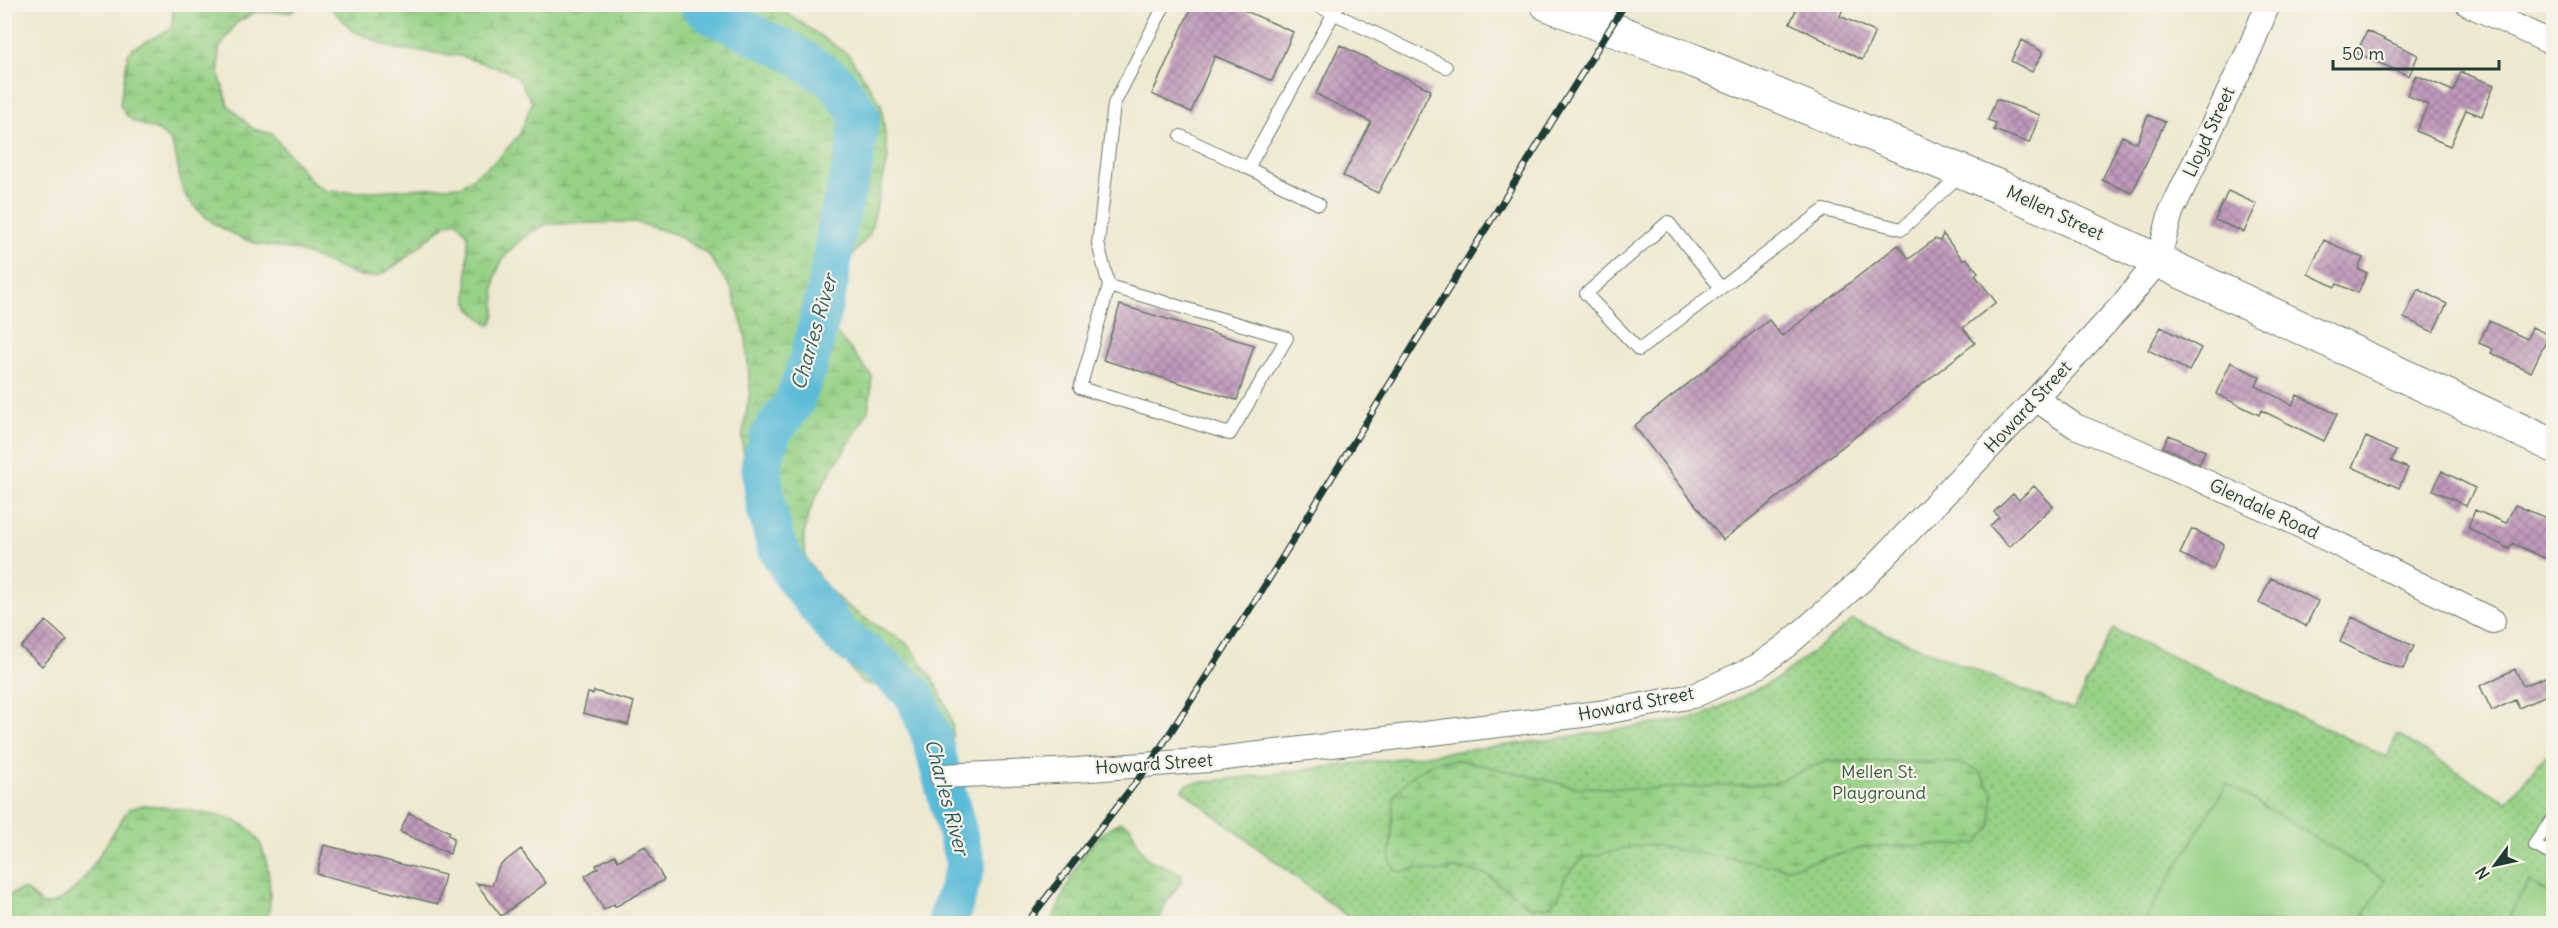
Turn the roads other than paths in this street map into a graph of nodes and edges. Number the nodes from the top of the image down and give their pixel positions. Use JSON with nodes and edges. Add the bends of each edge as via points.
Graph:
{"nodes":[{"id":1,"x":1164,"y":4,"type":"edge"},
{"id":2,"x":1314,"y":4,"type":"edge"},
{"id":3,"x":1547,"y":4,"type":"edge"},
{"id":4,"x":2268,"y":4,"type":"edge"},
{"id":5,"x":2468,"y":4,"type":"edge"},
{"id":6,"x":1336,"y":9,"type":"edge"},
{"id":7,"x":2553,"y":44,"type":"edge"},
{"id":8,"x":1446,"y":67,"type":"dead end"},
{"id":9,"x":1181,"y":136,"type":"dead end"},
{"id":10,"x":1248,"y":168,"type":"junction"},
{"id":11,"x":1963,"y":172,"type":"junction"},
{"id":12,"x":1319,"y":204,"type":"dead end"},
{"id":13,"x":2158,"y":261,"type":"junction"},
{"id":14,"x":1109,"y":286,"type":"junction"},
{"id":15,"x":1721,"y":288,"type":"junction"},
{"id":16,"x":2036,"y":399,"type":"junction"},
{"id":17,"x":2553,"y":446,"type":"edge"},
{"id":18,"x":2493,"y":621,"type":"dead end"},
{"id":19,"x":942,"y":776,"type":"dead end"},
{"id":20,"x":2553,"y":817,"type":"edge"},
{"id":21,"x":2553,"y":856,"type":"edge"}],
"edges":[{"from":1,"to":14,"type":"lane","via":[[1114,105],[1098,244]]},
{"from":2,"to":6,"type":"lane"},
{"from":3,"to":11,"type":"street","name":"Mellen Street"},
{"from":4,"to":13,"type":"street","name":"Lloyd Street","via":[[2172,212]]},
{"from":5,"to":7,"type":"street"},
{"from":6,"to":8,"type":"lane"},
{"from":6,"to":10,"type":"lane"},
{"from":9,"to":10,"type":"lane"},
{"from":10,"to":12,"type":"lane"},
{"from":11,"to":13,"type":"street","name":"Mellen Street"},
{"from":11,"to":15,"type":"lane","via":[[1902,229],[1824,210]]},
{"from":13,"to":16,"type":"street","name":"Howard Street"},
{"from":13,"to":17,"type":"street","name":"Mellen Street"},
{"from":14,"to":14,"type":"lane","via":[[1287,338],[1230,434],[1080,388]]},
{"from":15,"to":15,"type":"lane","via":[[1639,350],[1586,294],[1668,222]]},
{"from":16,"to":18,"type":"street","name":"Glendale Road","via":[[2075,426],[2277,514]]},
{"from":16,"to":19,"type":"street","name":"Howard Street","via":[[1863,579],[1787,645],[1758,666],[1693,696],[1599,713],[1286,752],[1077,770]]},
{"from":20,"to":21,"type":"lane","via":[[2534,845]]}]}
